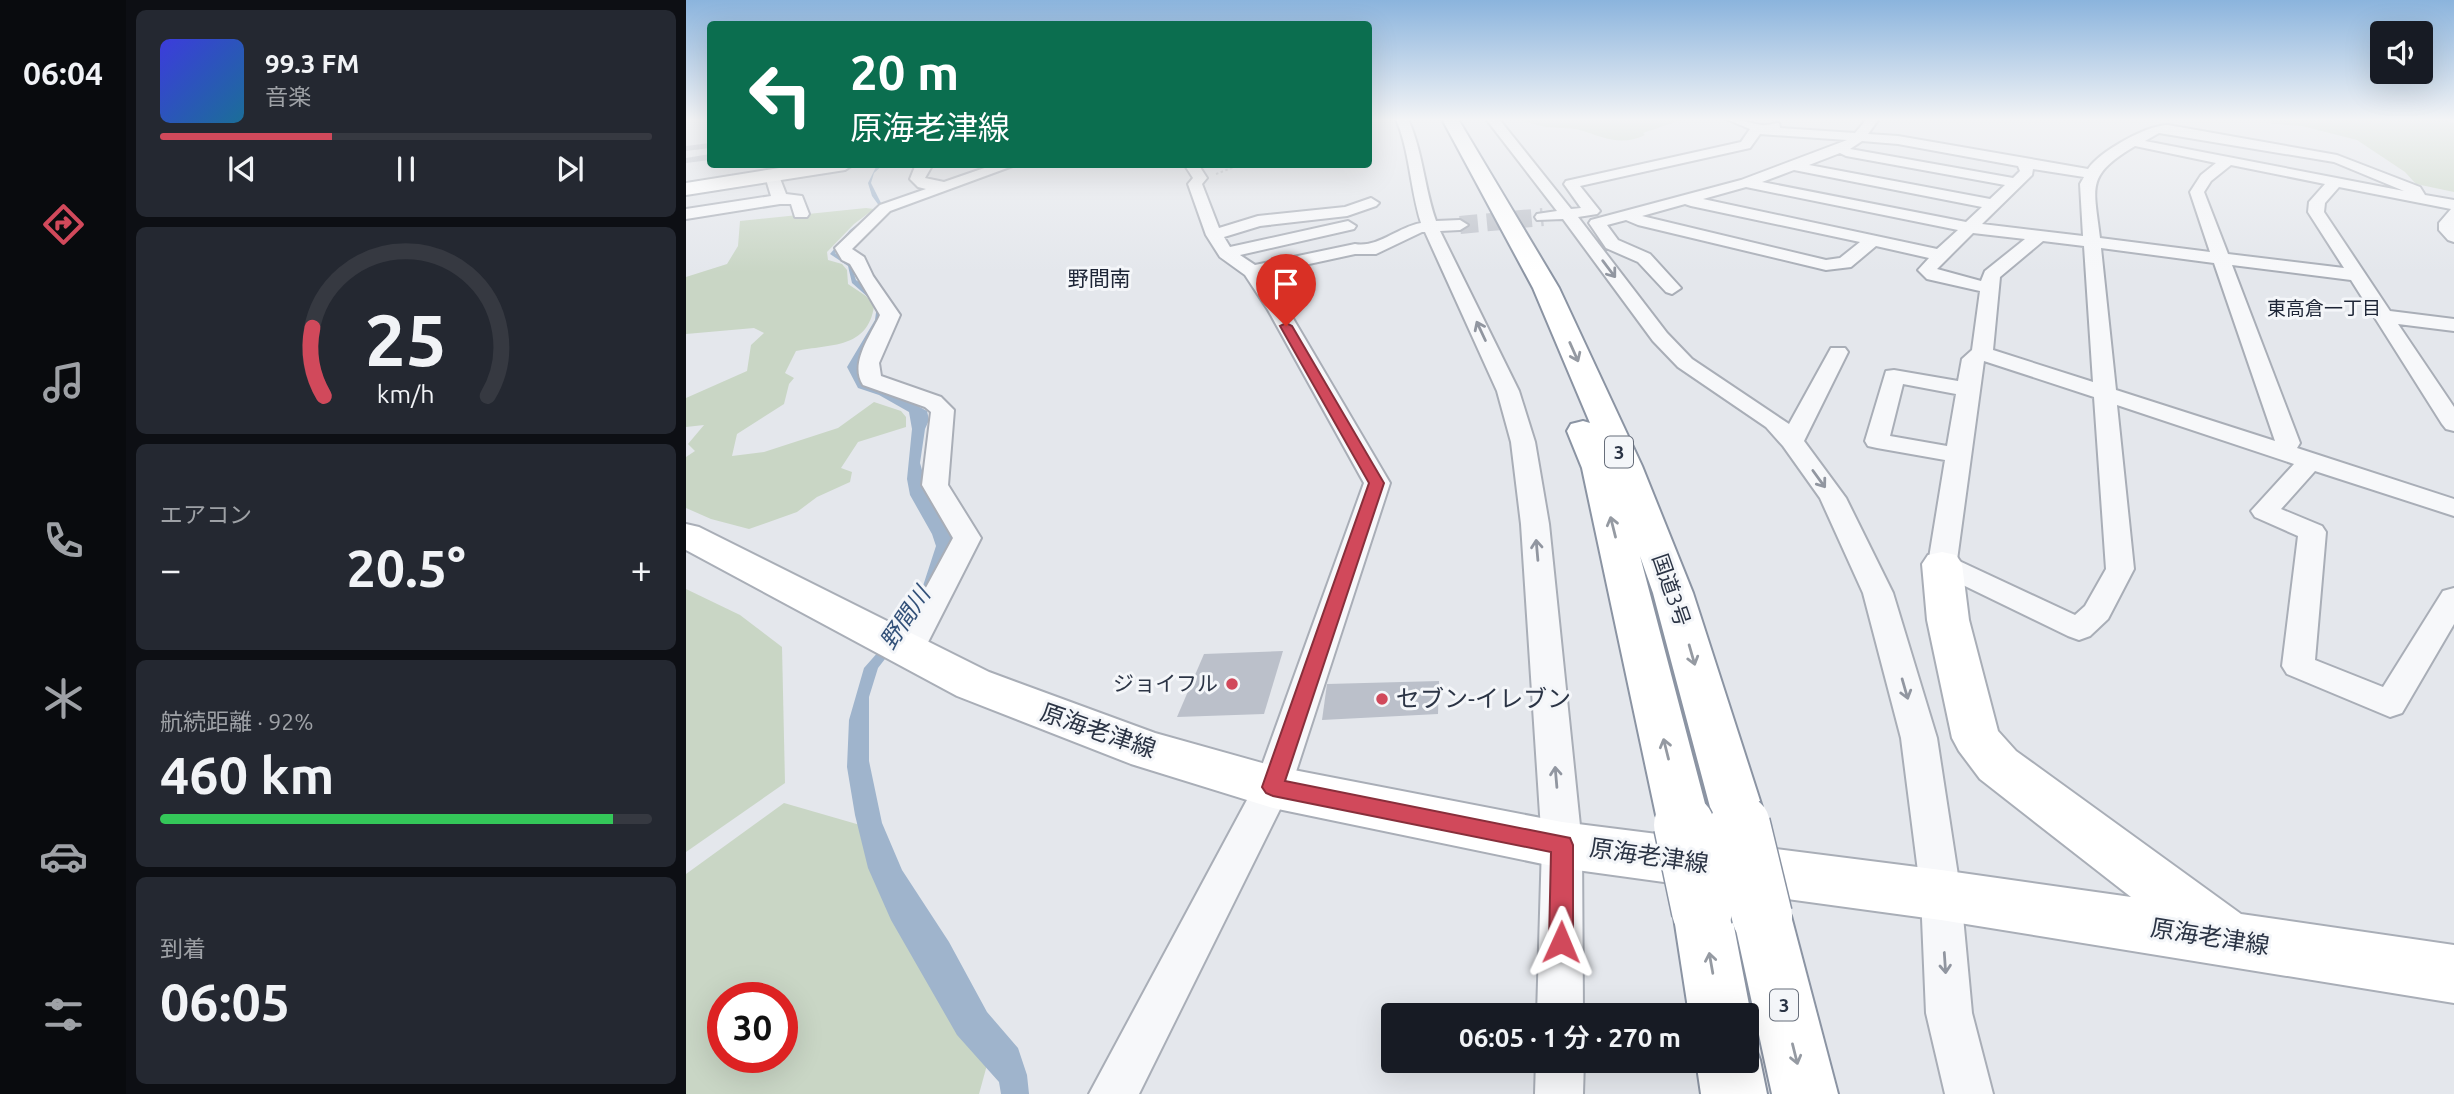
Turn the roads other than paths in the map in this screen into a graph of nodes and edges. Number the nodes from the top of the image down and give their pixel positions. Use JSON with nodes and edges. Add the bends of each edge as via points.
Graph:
{"nodes":[{"id":1,"x":808,"y":170,"type":"edge"},
{"id":2,"x":920,"y":170,"type":"edge"},
{"id":3,"x":994,"y":170,"type":"edge"},
{"id":4,"x":1195,"y":170,"type":"edge"},
{"id":5,"x":1416,"y":170,"type":"edge"},
{"id":6,"x":1462,"y":170,"type":"edge"},
{"id":7,"x":1479,"y":170,"type":"edge"},
{"id":8,"x":1526,"y":170,"type":"edge"},
{"id":9,"x":1633,"y":170,"type":"edge"},
{"id":10,"x":1783,"y":170,"type":"edge"},
{"id":11,"x":1815,"y":170,"type":"edge"},
{"id":12,"x":1945,"y":170,"type":"edge"},
{"id":13,"x":2026,"y":170,"type":"edge"},
{"id":14,"x":2069,"y":170,"type":"edge"},
{"id":15,"x":2095,"y":170,"type":"edge"},
{"id":16,"x":2214,"y":170,"type":"edge"},
{"id":17,"x":2277,"y":170,"type":"edge"},
{"id":18,"x":2365,"y":170,"type":"edge"},
{"id":19,"x":2091,"y":174,"type":"junction"},
{"id":20,"x":772,"y":176,"type":"junction"},
{"id":21,"x":2336,"y":181,"type":"junction"},
{"id":22,"x":1746,"y":183,"type":"junction"},
{"id":23,"x":2016,"y":183,"type":"junction"},
{"id":24,"x":946,"y":187,"type":"junction"},
{"id":25,"x":686,"y":189,"type":"edge"},
{"id":26,"x":2418,"y":198,"type":"junction"},
{"id":27,"x":779,"y":199,"type":"junction"},
{"id":28,"x":1687,"y":200,"type":"junction"},
{"id":29,"x":1371,"y":203,"type":"dead end"},
{"id":30,"x":1991,"y":204,"type":"junction"},
{"id":31,"x":2454,"y":205,"type":"edge"},
{"id":32,"x":2454,"y":213,"type":"edge"},
{"id":33,"x":686,"y":214,"type":"edge"},
{"id":34,"x":801,"y":214,"type":"dead end"},
{"id":35,"x":1628,"y":215,"type":"junction"},
{"id":36,"x":1556,"y":216,"type":"junction"},
{"id":37,"x":1357,"y":224,"type":"dead end"},
{"id":38,"x":1460,"y":225,"type":"tunnel mouth"},
{"id":39,"x":1430,"y":226,"type":"junction"},
{"id":40,"x":1967,"y":227,"type":"junction"},
{"id":41,"x":1329,"y":230,"type":"junction"},
{"id":42,"x":1214,"y":235,"type":"junction"},
{"id":43,"x":2039,"y":236,"type":"junction"},
{"id":44,"x":2454,"y":237,"type":"edge"},
{"id":45,"x":1873,"y":240,"type":"junction"},
{"id":46,"x":2091,"y":242,"type":"junction"},
{"id":47,"x":1355,"y":249,"type":"junction"},
{"id":48,"x":1226,"y":253,"type":"junction"},
{"id":49,"x":1941,"y":255,"type":"junction"},
{"id":50,"x":2220,"y":258,"type":"junction"},
{"id":51,"x":1252,"y":271,"type":"junction"},
{"id":52,"x":2357,"y":275,"type":"junction"},
{"id":53,"x":1672,"y":288,"type":"dead end"},
{"id":54,"x":1989,"y":288,"type":"junction"},
{"id":55,"x":2385,"y":316,"type":"junction"},
{"id":56,"x":2454,"y":325,"type":"edge"},
{"id":57,"x":1838,"y":352,"type":"dead end"},
{"id":58,"x":1982,"y":352,"type":"junction"},
{"id":59,"x":1967,"y":389,"type":"junction"},
{"id":60,"x":2107,"y":394,"type":"junction"},
{"id":61,"x":2454,"y":424,"type":"edge"},
{"id":62,"x":1792,"y":441,"type":"junction"},
{"id":63,"x":1956,"y":455,"type":"junction"},
{"id":64,"x":2295,"y":457,"type":"junction"},
{"id":65,"x":2454,"y":508,"type":"edge"},
{"id":66,"x":686,"y":535,"type":"edge"},
{"id":67,"x":1942,"y":564,"type":"junction"},
{"id":68,"x":2454,"y":598,"type":"edge"},
{"id":69,"x":908,"y":650,"type":"junction"},
{"id":70,"x":1273,"y":787,"type":"junction"},
{"id":71,"x":1562,"y":845,"type":"junction"},
{"id":72,"x":1941,"y":895,"type":"junction"},
{"id":73,"x":2231,"y":940,"type":"junction"},
{"id":74,"x":2454,"y":974,"type":"edge"},
{"id":75,"x":1560,"y":1003,"type":"edge"},
{"id":76,"x":1718,"y":1003,"type":"edge"},
{"id":77,"x":1560,"y":1073,"type":"edge"},
{"id":78,"x":1730,"y":1073,"type":"edge"},
{"id":79,"x":1113,"y":1094,"type":"edge"},
{"id":80,"x":1559,"y":1094,"type":"edge"},
{"id":81,"x":1734,"y":1094,"type":"edge"},
{"id":82,"x":1805,"y":1094,"type":"edge"},
{"id":83,"x":1969,"y":1094,"type":"edge"}],
"edges":[{"from":1,"to":20,"type":"main road"},
{"from":2,"to":24,"type":"street","via":[[917,179],[923,184]]},
{"from":3,"to":24,"type":"street"},
{"from":4,"to":42,"type":"street","via":[[1200,178],[1195,184]]},
{"from":5,"to":39,"type":"street"},
{"from":76,"to":6,"type":"main road","name":"国道3号","number":"3","one_way":true,"bridge":true,"via":[[1682,815],[1599,468],[1512,265]]},
{"from":7,"to":82,"type":"main road","name":"国道3号","number":"3","one_way":true,"bridge":true,"via":[[1546,288],[1625,466],[1673,593],[1736,807]]},
{"from":8,"to":36,"type":"street"},
{"from":9,"to":36,"type":"street","via":[[1571,184],[1592,211]]},
{"from":10,"to":22,"type":"street"},
{"from":11,"to":30,"type":"street"},
{"from":12,"to":23,"type":"street"},
{"from":13,"to":23,"type":"street"},
{"from":14,"to":19,"type":"street"},
{"from":15,"to":19,"type":"street"},
{"from":16,"to":50,"type":"street","via":[[2197,192]]},
{"from":17,"to":21,"type":"street"},
{"from":18,"to":26,"type":"street","via":[[2416,190]]},
{"from":19,"to":46,"type":"street","via":[[2087,184]]},
{"from":20,"to":25,"type":"main road"},
{"from":20,"to":27,"type":"street"},
{"from":21,"to":26,"type":"street"},
{"from":21,"to":52,"type":"street","via":[[2317,202],[2316,212]]},
{"from":22,"to":28,"type":"street"},
{"from":22,"to":40,"type":"street"},
{"from":23,"to":30,"type":"street"},
{"from":24,"to":69,"type":"street","via":[[886,208],[843,248],[858,261],[862,278],[883,297],[890,315],[867,363],[871,380],[933,402],[943,410],[935,485],[967,538]]},
{"from":26,"to":31,"type":"street"},
{"from":27,"to":33,"type":"street"},
{"from":27,"to":34,"type":"street","via":[[797,199]]},
{"from":28,"to":35,"type":"street"},
{"from":28,"to":45,"type":"street"},
{"from":29,"to":42,"type":"street","via":[[1347,211],[1258,221]]},
{"from":30,"to":40,"type":"street"},
{"from":32,"to":44,"type":"street","via":[[2447,223]]},
{"from":35,"to":45,"type":"street","via":[[1826,265],[1846,263]]},
{"from":35,"to":53,"type":"street","via":[[1597,223],[1612,244],[1644,258]]},
{"from":36,"to":62,"type":"street","one_way":true,"via":[[1685,363],[1746,401]]},
{"from":37,"to":41,"type":"street"},
{"from":38,"to":39,"type":"street"},
{"from":39,"to":47,"type":"street","via":[[1411,230],[1372,250]]},
{"from":71,"to":39,"type":"street","one_way":true,"via":[[1535,524],[1523,442],[1508,391]]},
{"from":40,"to":43,"type":"street"},
{"from":40,"to":49,"type":"street"},
{"from":41,"to":47,"type":"street"},
{"from":41,"to":48,"type":"street"},
{"from":42,"to":48,"type":"street"},
{"from":43,"to":46,"type":"street"},
{"from":43,"to":54,"type":"street","via":[[1991,275]]},
{"from":45,"to":49,"type":"street"},
{"from":46,"to":50,"type":"street"},
{"from":46,"to":60,"type":"street"},
{"from":47,"to":51,"type":"street"},
{"from":48,"to":51,"type":"street"},
{"from":49,"to":54,"type":"street","via":[[1927,270],[1933,275]]},
{"from":50,"to":52,"type":"street"},
{"from":50,"to":64,"type":"street"},
{"from":51,"to":70,"type":"street","via":[[1377,483]]},
{"from":52,"to":55,"type":"street"},
{"from":54,"to":58,"type":"street"},
{"from":55,"to":56,"type":"street"},
{"from":55,"to":61,"type":"street"},
{"from":57,"to":62,"type":"street"},
{"from":58,"to":59,"type":"street","via":[[1972,359]]},
{"from":58,"to":60,"type":"street"},
{"from":59,"to":63,"type":"street"},
{"from":59,"to":63,"type":"street","via":[[1894,376],[1877,441]]},
{"from":60,"to":64,"type":"street"},
{"from":60,"to":67,"type":"street","via":[[2120,569],[2097,612],[2079,629]]},
{"from":62,"to":72,"type":"street","one_way":true,"via":[[1833,498],[1878,593],[1919,738]]},
{"from":63,"to":67,"type":"street"},
{"from":64,"to":65,"type":"street"},
{"from":64,"to":68,"type":"street","via":[[2264,511],[2312,532],[2298,666],[2390,704]]},
{"from":66,"to":69,"type":"main road","name":"原海老津線"},
{"from":67,"to":73,"type":"main road","via":[[1948,620],[1976,738],[1998,765]]},
{"from":69,"to":70,"type":"main road","name":"原海老津線","via":[[973,684],[1040,711],[1148,750]]},
{"from":70,"to":71,"type":"main road","name":"原海老津線"},
{"from":70,"to":79,"type":"street"},
{"from":71,"to":72,"type":"main road","name":"原海老津線"},
{"from":71,"to":75,"type":"street"},
{"from":72,"to":73,"type":"main road","name":"原海老津線"},
{"from":72,"to":83,"type":"street","one_way":true,"via":[[1949,1013]]},
{"from":73,"to":74,"type":"main road","name":"原海老津線"},
{"from":77,"to":80,"type":"street"},
{"from":78,"to":81,"type":"main road"}]}
